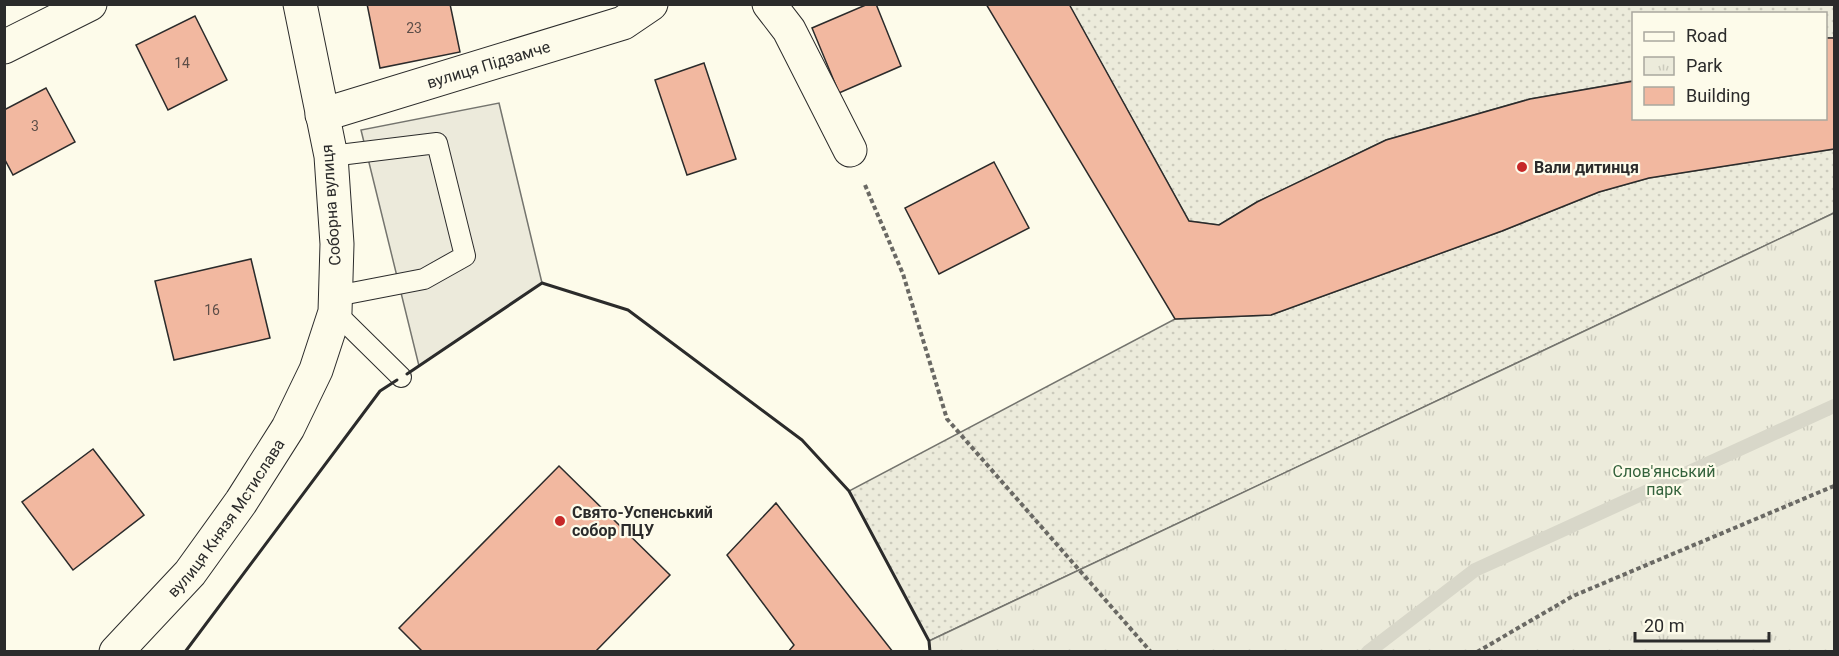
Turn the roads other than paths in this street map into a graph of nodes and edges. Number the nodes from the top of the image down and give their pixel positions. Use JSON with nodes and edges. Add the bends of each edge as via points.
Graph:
{"nodes":[{"id":1,"x":90,"y":4,"type":"edge"},
{"id":2,"x":300,"y":4,"type":"edge"},
{"id":3,"x":651,"y":4,"type":"edge"},
{"id":4,"x":769,"y":4,"type":"edge"},
{"id":5,"x":4,"y":47,"type":"edge"},
{"id":6,"x":322,"y":115,"type":"junction"},
{"id":7,"x":850,"y":150,"type":"road end"},
{"id":8,"x":330,"y":156,"type":"junction"},
{"id":9,"x":336,"y":304,"type":"junction"},
{"id":10,"x":316,"y":370,"type":"joint"},
{"id":11,"x":401,"y":377,"type":"dead end"},
{"id":12,"x":116,"y":651,"type":"edge"}],
"edges":[{"from":1,"to":5,"type":"street"},
{"from":2,"to":6,"type":"street","name":"Соборна вулиця"},
{"from":3,"to":6,"type":"street","name":"вулиця Підзамче","via":[[623,23]]},
{"from":4,"to":7,"type":"street","via":[[789,30]]},
{"from":6,"to":8,"type":"street","name":"Соборна вулиця"},
{"from":8,"to":9,"type":"street","name":"Соборна вулиця","via":[[337,244]]},
{"from":8,"to":9,"type":"lane","via":[[437,142],[465,255],[424,279]]},
{"from":9,"to":10,"type":"street","name":"Соборна вулиця"},
{"from":9,"to":11,"type":"lane"},
{"from":10,"to":12,"type":"street","name":"вулиця Князя Мстислава","via":[[288,428],[241,502],[189,573]]}]}
